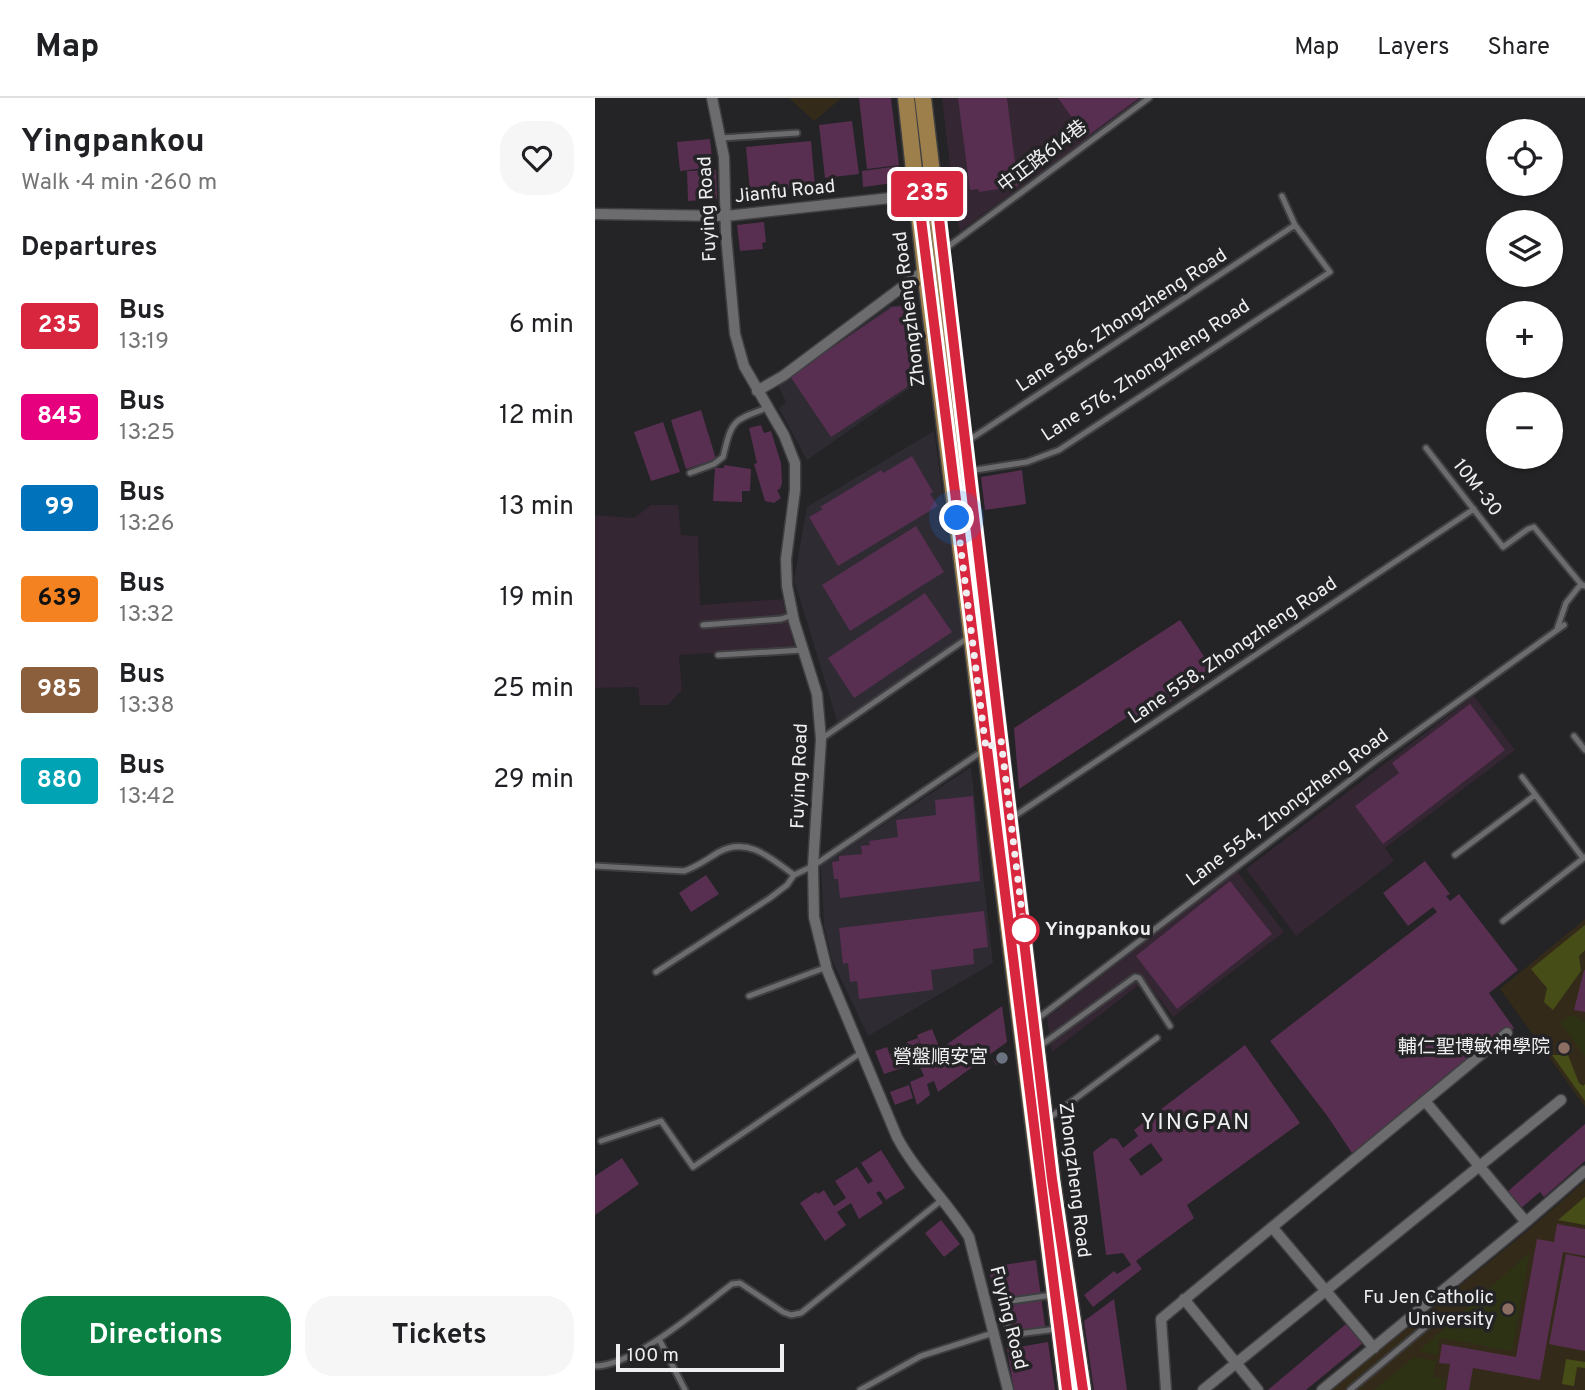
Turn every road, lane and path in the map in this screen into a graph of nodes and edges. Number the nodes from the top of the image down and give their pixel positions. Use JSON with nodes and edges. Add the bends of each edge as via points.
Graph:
{"nodes":[{"id":1,"x":712,"y":98,"type":"edge"},
{"id":2,"x":905,"y":98,"type":"edge"},
{"id":3,"x":923,"y":98,"type":"edge"},
{"id":4,"x":1149,"y":98,"type":"edge"},
{"id":5,"x":797,"y":133,"type":"dead end"},
{"id":6,"x":721,"y":138,"type":"junction"},
{"id":7,"x":936,"y":193,"type":"junction"},
{"id":8,"x":918,"y":195,"type":"junction"},
{"id":9,"x":1282,"y":196,"type":"dead end"},
{"id":10,"x":595,"y":214,"type":"edge"},
{"id":11,"x":726,"y":216,"type":"junction"},
{"id":12,"x":1295,"y":225,"type":"junction"},
{"id":13,"x":942,"y":251,"type":"junction"},
{"id":14,"x":925,"y":270,"type":"junction"},
{"id":15,"x":757,"y":391,"type":"junction"},
{"id":16,"x":767,"y":408,"type":"junction"},
{"id":17,"x":965,"y":440,"type":"junction"},
{"id":18,"x":1426,"y":448,"type":"dead end"},
{"id":19,"x":969,"y":471,"type":"junction"},
{"id":20,"x":689,"y":473,"type":"dead end"},
{"id":21,"x":1473,"y":509,"type":"junction"},
{"id":22,"x":1583,"y":585,"type":"edge"},
{"id":23,"x":793,"y":615,"type":"junction"},
{"id":24,"x":702,"y":625,"type":"dead end"},
{"id":25,"x":971,"y":636,"type":"junction"},
{"id":26,"x":803,"y":650,"type":"junction"},
{"id":27,"x":718,"y":655,"type":"dead end"},
{"id":28,"x":1574,"y":736,"type":"dead end"},
{"id":29,"x":821,"y":739,"type":"junction"},
{"id":30,"x":1001,"y":740,"type":"junction"},
{"id":31,"x":986,"y":749,"type":"junction"},
{"id":32,"x":1585,"y":750,"type":"edge"},
{"id":33,"x":1522,"y":777,"type":"dead end"},
{"id":34,"x":1535,"y":795,"type":"junction"},
{"id":35,"x":1010,"y":819,"type":"junction"},
{"id":36,"x":1455,"y":855,"type":"dead end"},
{"id":37,"x":1584,"y":858,"type":"edge"},
{"id":38,"x":595,"y":866,"type":"edge"},
{"id":39,"x":813,"y":866,"type":"junction"},
{"id":40,"x":794,"y":875,"type":"junction"},
{"id":41,"x":1503,"y":921,"type":"dead end"},
{"id":42,"x":827,"y":967,"type":"junction"},
{"id":43,"x":656,"y":972,"type":"dead end"},
{"id":44,"x":749,"y":996,"type":"dead end"},
{"id":45,"x":1034,"y":1021,"type":"junction"},
{"id":46,"x":1170,"y":1026,"type":"dead end"},
{"id":47,"x":1507,"y":1033,"type":"dead end"},
{"id":48,"x":1157,"y":1038,"type":"dead end"},
{"id":49,"x":1037,"y":1048,"type":"junction"},
{"id":50,"x":862,"y":1052,"type":"junction"},
{"id":51,"x":1561,"y":1100,"type":"dead end"},
{"id":52,"x":1425,"y":1101,"type":"junction"},
{"id":53,"x":1046,"y":1121,"type":"junction"},
{"id":54,"x":601,"y":1141,"type":"dead end"},
{"id":55,"x":1479,"y":1166,"type":"junction"},
{"id":56,"x":1585,"y":1171,"type":"edge"},
{"id":57,"x":943,"y":1199,"type":"junction"},
{"id":58,"x":1526,"y":1222,"type":"junction"},
{"id":59,"x":1272,"y":1227,"type":"junction"},
{"id":60,"x":1326,"y":1290,"type":"junction"},
{"id":61,"x":1055,"y":1295,"type":"junction"},
{"id":62,"x":1184,"y":1299,"type":"junction"},
{"id":63,"x":1435,"y":1320,"type":"dead end"},
{"id":64,"x":1060,"y":1329,"type":"junction"},
{"id":65,"x":993,"y":1333,"type":"junction"},
{"id":66,"x":659,"y":1339,"type":"junction"},
{"id":67,"x":1374,"y":1348,"type":"junction"},
{"id":68,"x":1236,"y":1363,"type":"junction"},
{"id":69,"x":595,"y":1366,"type":"edge"},
{"id":70,"x":685,"y":1390,"type":"edge"},
{"id":71,"x":860,"y":1390,"type":"edge"},
{"id":72,"x":1008,"y":1390,"type":"edge"},
{"id":73,"x":1067,"y":1390,"type":"edge"},
{"id":74,"x":1083,"y":1390,"type":"edge"},
{"id":75,"x":1166,"y":1390,"type":"edge"},
{"id":76,"x":1203,"y":1390,"type":"edge"},
{"id":77,"x":1258,"y":1390,"type":"edge"},
{"id":78,"x":1322,"y":1390,"type":"edge"},
{"id":79,"x":1350,"y":1390,"type":"edge"}],
"edges":[{"from":1,"to":6,"type":"street","name":"Fuying Road"},
{"from":2,"to":8,"type":"main road","name":"Zhongzheng Road"},
{"from":3,"to":7,"type":"main road","name":"Zhongzheng Road"},
{"from":4,"to":13,"type":"lane","name":"中正路614巷"},
{"from":5,"to":6,"type":"lane"},
{"from":6,"to":11,"type":"street","name":"Fuying Road"},
{"from":7,"to":8,"type":"street","name":"Jianfu Road"},
{"from":7,"to":13,"type":"main road","name":"Zhongzheng Road"},
{"from":8,"to":11,"type":"street","name":"Jianfu Road"},
{"from":8,"to":14,"type":"main road","name":"Zhongzheng Road"},
{"from":9,"to":12,"type":"lane"},
{"from":10,"to":11,"type":"street","name":"Jianfu Road"},
{"from":11,"to":15,"type":"street","name":"Fuying Road","via":[[735,334]]},
{"from":12,"to":17,"type":"lane","name":"Lane 586, Zhongzheng Road"},
{"from":12,"to":19,"type":"lane","name":"Lane 576, Zhongzheng Road","via":[[1330,272],[1059,450],[1027,462]]},
{"from":13,"to":14,"type":"lane","name":"中正路614巷"},
{"from":13,"to":17,"type":"main road","name":"Zhongzheng Road"},
{"from":14,"to":15,"type":"street"},
{"from":14,"to":25,"type":"main road","name":"Zhongzheng Road"},
{"from":15,"to":16,"type":"street","name":"Fuying Road"},
{"from":16,"to":20,"type":"lane","via":[[735,423],[723,457]]},
{"from":16,"to":23,"type":"street","name":"Fuying Road","via":[[795,464],[786,559]]},
{"from":17,"to":19,"type":"main road","name":"Zhongzheng Road"},
{"from":18,"to":21,"type":"lane","name":"10M-30"},
{"from":19,"to":30,"type":"main road","name":"Zhongzheng Road"},
{"from":21,"to":22,"type":"lane","name":"10M-30","via":[[1503,547],[1534,527]]},
{"from":21,"to":35,"type":"lane","name":"Lane 558, Zhongzheng Road"},
{"from":22,"to":45,"type":"lane","name":"Lane 554, Zhongzheng Road","via":[[1566,603],[1556,630],[1564,625],[1378,759]]},
{"from":23,"to":24,"type":"lane"},
{"from":23,"to":26,"type":"street","name":"Fuying Road"},
{"from":25,"to":29,"type":"lane"},
{"from":25,"to":31,"type":"main road","name":"Zhongzheng Road"},
{"from":26,"to":27,"type":"lane"},
{"from":26,"to":29,"type":"street","name":"Fuying Road","via":[[817,694]]},
{"from":28,"to":32,"type":"lane"},
{"from":29,"to":39,"type":"street","name":"Fuying Road"},
{"from":30,"to":31,"type":"lane"},
{"from":30,"to":35,"type":"main road","name":"Zhongzheng Road"},
{"from":31,"to":39,"type":"lane"},
{"from":31,"to":61,"type":"main road","name":"Zhongzheng Road"},
{"from":33,"to":34,"type":"lane"},
{"from":34,"to":36,"type":"lane"},
{"from":34,"to":37,"type":"lane"},
{"from":35,"to":45,"type":"main road","name":"Zhongzheng Road"},
{"from":37,"to":41,"type":"lane"},
{"from":38,"to":40,"type":"lane","via":[[684,871],[722,850],[747,847]]},
{"from":39,"to":40,"type":"lane"},
{"from":39,"to":42,"type":"street","name":"Fuying Road","via":[[814,917]]},
{"from":40,"to":43,"type":"lane","via":[[770,898]]},
{"from":42,"to":44,"type":"lane"},
{"from":42,"to":50,"type":"street","name":"Fuying Road"},
{"from":45,"to":49,"type":"main road","name":"Zhongzheng Road"},
{"from":46,"to":49,"type":"lane","via":[[1135,977]]},
{"from":47,"to":52,"type":"street"},
{"from":48,"to":53,"type":"lane"},
{"from":49,"to":53,"type":"main road","name":"Zhongzheng Road"},
{"from":50,"to":54,"type":"lane","via":[[693,1167],[661,1121]]},
{"from":50,"to":57,"type":"street","name":"Fuying Road","via":[[909,1159]]},
{"from":51,"to":55,"type":"street"},
{"from":52,"to":55,"type":"street"},
{"from":52,"to":59,"type":"street"},
{"from":53,"to":74,"type":"main road","name":"Zhongzheng Road"},
{"from":55,"to":58,"type":"street"},
{"from":55,"to":60,"type":"street"},
{"from":56,"to":58,"type":"street"},
{"from":57,"to":65,"type":"street","name":"Fuying Road","via":[[969,1237]]},
{"from":57,"to":66,"type":"lane","via":[[801,1313],[783,1312],[740,1283],[732,1284]]},
{"from":58,"to":67,"type":"street"},
{"from":59,"to":60,"type":"street"},
{"from":59,"to":62,"type":"street"},
{"from":60,"to":67,"type":"street"},
{"from":60,"to":68,"type":"street"},
{"from":61,"to":64,"type":"main road","name":"Zhongzheng Road"},
{"from":61,"to":64,"type":"lane","via":[[1004,1302],[1010,1335]]},
{"from":62,"to":68,"type":"street"},
{"from":62,"to":75,"type":"street","via":[[1161,1319]]},
{"from":63,"to":79,"type":"lane"},
{"from":64,"to":73,"type":"main road","name":"Zhongzheng Road"},
{"from":65,"to":71,"type":"lane","via":[[921,1356]]},
{"from":65,"to":72,"type":"street","name":"Fuying Road"},
{"from":66,"to":69,"type":"lane","via":[[605,1366]]},
{"from":66,"to":70,"type":"lane"},
{"from":67,"to":78,"type":"street"},
{"from":68,"to":76,"type":"street"},
{"from":68,"to":77,"type":"street"}]}
